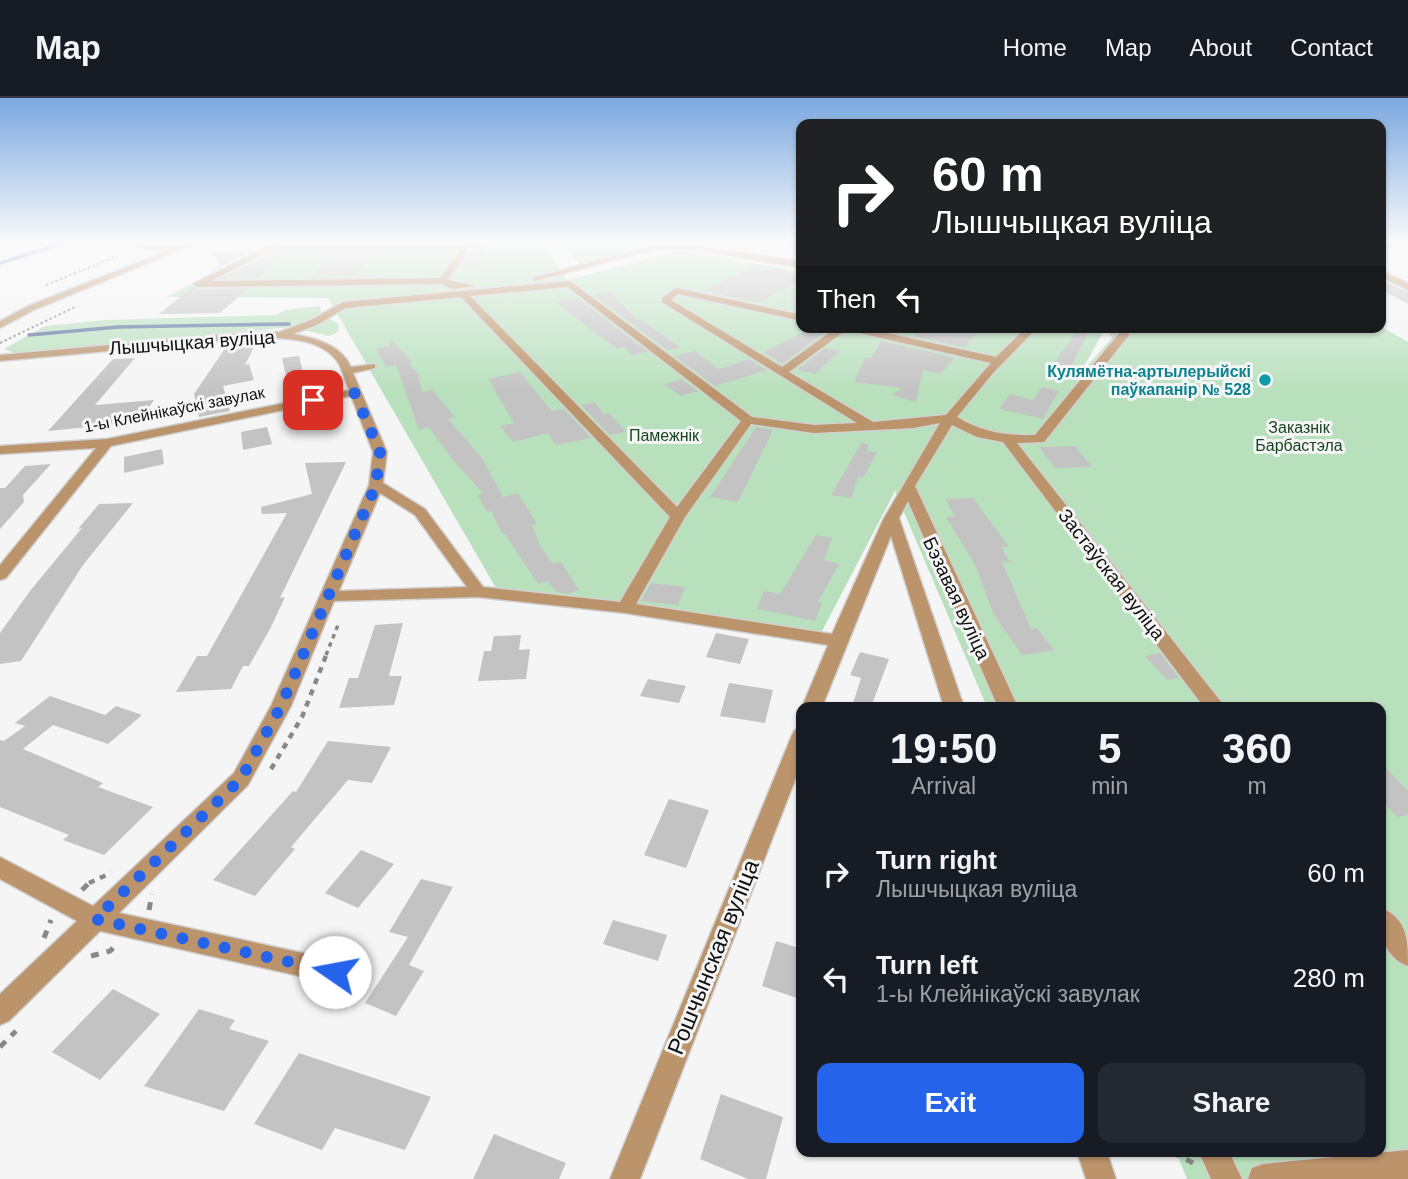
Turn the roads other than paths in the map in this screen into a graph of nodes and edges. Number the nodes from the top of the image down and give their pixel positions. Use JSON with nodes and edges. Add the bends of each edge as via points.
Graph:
{"nodes":[{"id":1,"x":71,"y":291,"type":"edge"},
{"id":2,"x":490,"y":291,"type":"edge"},
{"id":3,"x":580,"y":291,"type":"edge"},
{"id":4,"x":674,"y":291,"type":"edge"},
{"id":5,"x":683,"y":291,"type":"edge"},
{"id":6,"x":463,"y":294,"type":"junction"},
{"id":7,"x":796,"y":317,"type":"edge"},
{"id":8,"x":0,"y":325,"type":"edge"},
{"id":9,"x":836,"y":333,"type":"edge"},
{"id":10,"x":871,"y":333,"type":"edge"},
{"id":11,"x":1027,"y":333,"type":"edge"},
{"id":12,"x":1125,"y":333,"type":"dead end"},
{"id":13,"x":281,"y":335,"type":"junction"},
{"id":14,"x":0,"y":358,"type":"edge"},
{"id":15,"x":997,"y":361,"type":"junction"},
{"id":16,"x":371,"y":366,"type":"dead end"},
{"id":17,"x":346,"y":371,"type":"junction"},
{"id":18,"x":783,"y":371,"type":"junction"},
{"id":19,"x":354,"y":392,"type":"junction"},
{"id":20,"x":949,"y":418,"type":"junction"},
{"id":21,"x":748,"y":420,"type":"junction"},
{"id":22,"x":870,"y":426,"type":"junction"},
{"id":23,"x":1008,"y":440,"type":"junction"},
{"id":24,"x":107,"y":443,"type":"junction"},
{"id":25,"x":0,"y":450,"type":"edge"},
{"id":26,"x":376,"y":485,"type":"junction"},
{"id":27,"x":909,"y":488,"type":"junction"},
{"id":28,"x":678,"y":516,"type":"junction"},
{"id":29,"x":893,"y":520,"type":"junction"},
{"id":30,"x":0,"y":575,"type":"edge"},
{"id":31,"x":478,"y":592,"type":"junction"},
{"id":32,"x":329,"y":596,"type":"junction"},
{"id":33,"x":625,"y":608,"type":"junction"},
{"id":34,"x":839,"y":641,"type":"junction"},
{"id":35,"x":814,"y":702,"type":"edge"},
{"id":36,"x":952,"y":702,"type":"edge"},
{"id":37,"x":1006,"y":702,"type":"edge"},
{"id":38,"x":1211,"y":702,"type":"edge"},
{"id":39,"x":796,"y":749,"type":"edge"},
{"id":40,"x":0,"y":867,"type":"edge"},
{"id":41,"x":95,"y":919,"type":"junction"},
{"id":42,"x":1386,"y":925,"type":"edge"},
{"id":43,"x":1408,"y":954,"type":"edge"},
{"id":44,"x":335,"y":972,"type":"dead end"},
{"id":45,"x":0,"y":1012,"type":"edge"},
{"id":46,"x":1094,"y":1157,"type":"edge"},
{"id":47,"x":1216,"y":1157,"type":"edge"},
{"id":48,"x":1408,"y":1165,"type":"edge"},
{"id":49,"x":625,"y":1179,"type":"edge"},
{"id":50,"x":1101,"y":1179,"type":"edge"},
{"id":51,"x":1227,"y":1179,"type":"edge"},
{"id":52,"x":1262,"y":1179,"type":"edge"}],
"edges":[{"from":1,"to":8,"type":"street"},
{"from":2,"to":6,"type":"street"},
{"from":3,"to":21,"type":"street"},
{"from":4,"to":18,"type":"street","via":[[665,300]]},
{"from":5,"to":7,"type":"street"},
{"from":6,"to":13,"type":"street","via":[[343,305]]},
{"from":6,"to":28,"type":"street"},
{"from":9,"to":18,"type":"street"},
{"from":10,"to":15,"type":"street"},
{"from":11,"to":15,"type":"street"},
{"from":12,"to":23,"type":"street","via":[[1039,439]]},
{"from":13,"to":14,"type":"street","name":"Лышчыцкая вуліца"},
{"from":13,"to":17,"type":"street","name":"Лышчыцкая вуліца","via":[[328,348],[343,361]]},
{"from":15,"to":20,"type":"street"},
{"from":16,"to":17,"type":"street"},
{"from":17,"to":19,"type":"street","name":"Лышчыцкая вуліца"},
{"from":18,"to":22,"type":"street"},
{"from":19,"to":24,"type":"street","name":"1-ы Клейнікаўскі завулак"},
{"from":19,"to":26,"type":"street","name":"Лышчыцкая вуліца","via":[[380,452]]},
{"from":20,"to":22,"type":"street"},
{"from":20,"to":23,"type":"street","via":[[974,433]]},
{"from":20,"to":27,"type":"street"},
{"from":21,"to":22,"type":"street","via":[[814,429]]},
{"from":21,"to":28,"type":"street"},
{"from":23,"to":38,"type":"street","name":"Застаўская вуліца"},
{"from":24,"to":25,"type":"street","name":"1-ы Клейнікаўскі завулак"},
{"from":24,"to":30,"type":"street"},
{"from":26,"to":31,"type":"street","via":[[419,512]]},
{"from":26,"to":32,"type":"street","name":"Лышчыцкая вуліца"},
{"from":27,"to":29,"type":"street"},
{"from":27,"to":37,"type":"street","name":"Бэзавая вуліца"},
{"from":28,"to":33,"type":"street"},
{"from":29,"to":34,"type":"street"},
{"from":29,"to":36,"type":"street"},
{"from":31,"to":32,"type":"street"},
{"from":31,"to":33,"type":"street"},
{"from":32,"to":41,"type":"street","name":"Лышчыцкая вуліца","via":[[281,706],[241,779]]},
{"from":33,"to":34,"type":"street"},
{"from":34,"to":35,"type":"street"},
{"from":39,"to":49,"type":"street","name":"Рошчынская вуліца"},
{"from":40,"to":41,"type":"street"},
{"from":41,"to":44,"type":"street"},
{"from":41,"to":45,"type":"street","name":"Лышчыцкая вуліца"},
{"from":42,"to":43,"type":"street"},
{"from":46,"to":50,"type":"street"},
{"from":47,"to":51,"type":"street"},
{"from":48,"to":52,"type":"street"}]}
